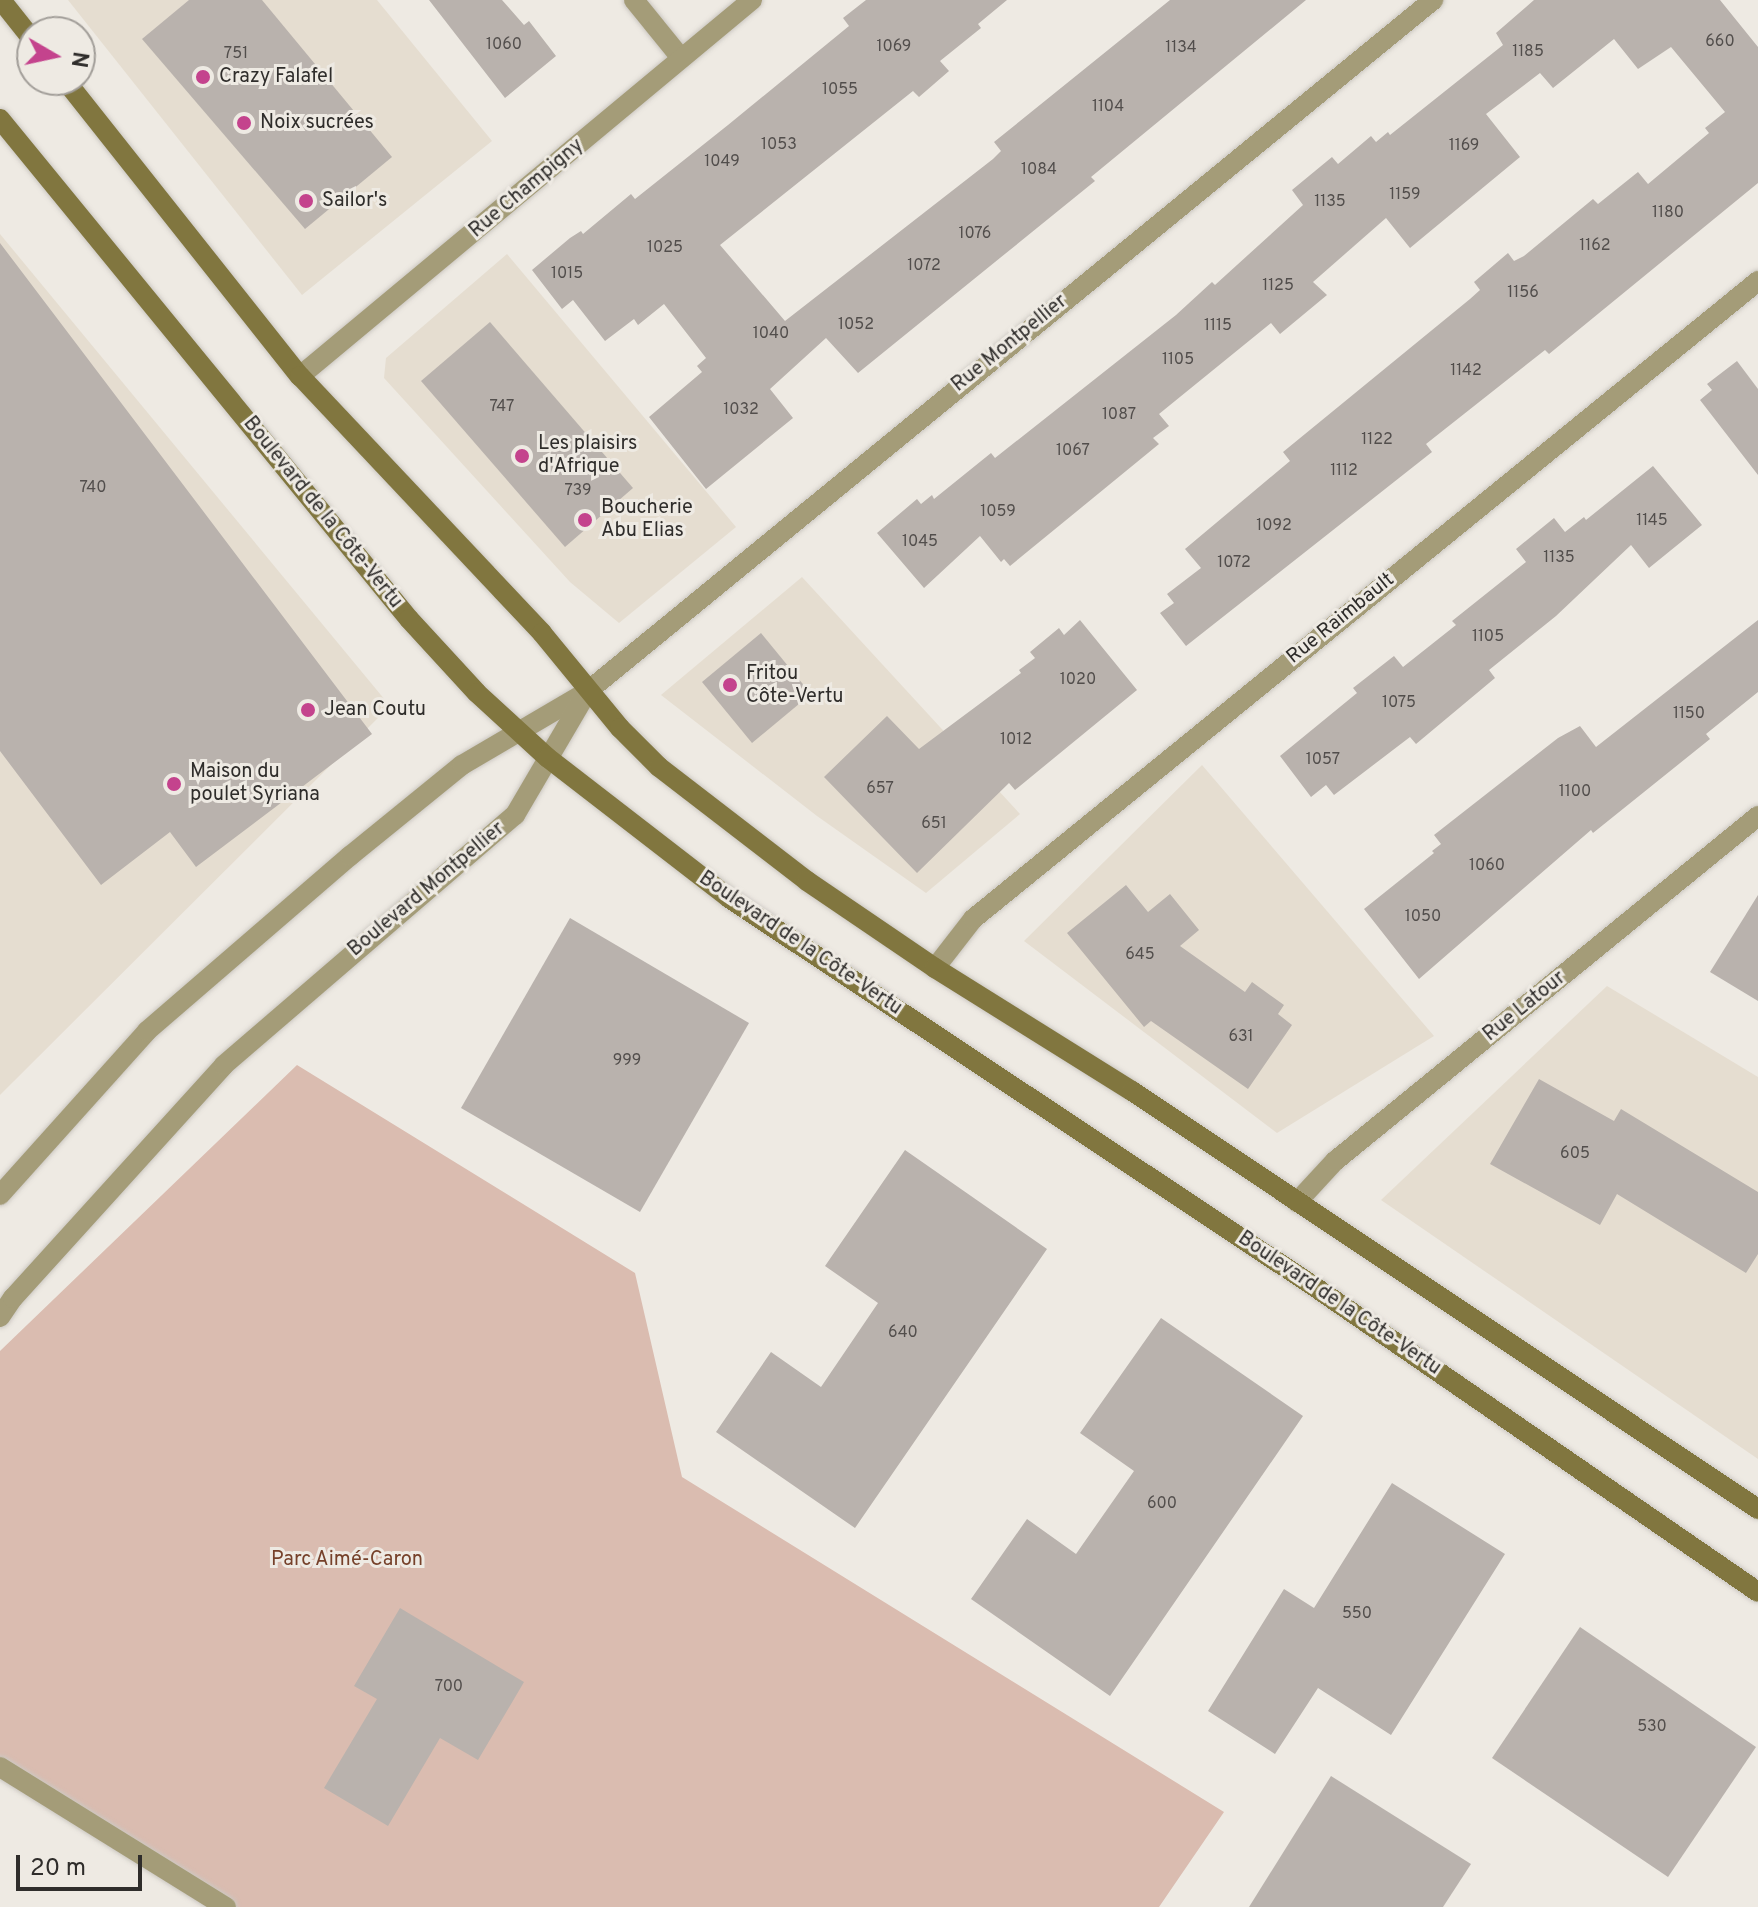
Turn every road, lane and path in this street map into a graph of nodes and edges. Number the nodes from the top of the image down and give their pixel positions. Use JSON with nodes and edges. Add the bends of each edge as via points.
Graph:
{"nodes":[{"id":1,"x":1,"y":0,"type":"edge"},
{"id":2,"x":634,"y":0,"type":"edge"},
{"id":3,"x":752,"y":0,"type":"edge"},
{"id":4,"x":1433,"y":0,"type":"edge"},
{"id":5,"x":16,"y":19,"type":"edge"},
{"id":6,"x":681,"y":58,"type":"junction"},
{"id":7,"x":78,"y":96,"type":"edge"},
{"id":8,"x":0,"y":119,"type":"edge"},
{"id":9,"x":1758,"y":281,"type":"edge"},
{"id":10,"x":300,"y":376,"type":"junction"},
{"id":11,"x":588,"y":691,"type":"junction"},
{"id":12,"x":518,"y":732,"type":"junction"},
{"id":13,"x":548,"y":758,"type":"junction"},
{"id":14,"x":1757,"y":819,"type":"edge"},
{"id":15,"x":935,"y":968,"type":"junction"},
{"id":16,"x":0,"y":1195,"type":"edge"},
{"id":17,"x":1297,"y":1202,"type":"junction"},
{"id":18,"x":0,"y":1317,"type":"edge"},
{"id":19,"x":1758,"y":1509,"type":"edge"},
{"id":20,"x":1758,"y":1592,"type":"edge"},
{"id":21,"x":0,"y":1767,"type":"edge"},
{"id":22,"x":226,"y":1907,"type":"edge"}],
"edges":[{"from":1,"to":5,"type":"main road"},
{"from":2,"to":6,"type":"street"},
{"from":3,"to":6,"type":"street","name":"Rue Champigny"},
{"from":4,"to":11,"type":"street","name":"Rue Montpellier"},
{"from":6,"to":10,"type":"street","name":"Rue Champigny"},
{"from":7,"to":10,"type":"main road"},
{"from":8,"to":12,"type":"main road","name":"Boulevard de la Côte-Vertu","via":[[409,619]]},
{"from":9,"to":15,"type":"street","name":"Rue Raimbault","via":[[973,919]]},
{"from":10,"to":11,"type":"main road","via":[[542,633]]},
{"from":11,"to":12,"type":"street"},
{"from":11,"to":13,"type":"street","name":"Boulevard Montpellier"},
{"from":11,"to":15,"type":"main road","via":[[659,767],[807,881]]},
{"from":12,"to":13,"type":"main road","name":"Boulevard de la Côte-Vertu"},
{"from":12,"to":16,"type":"street","via":[[442,780],[147,1031]]},
{"from":13,"to":18,"type":"street","name":"Boulevard Montpellier","via":[[515,815],[224,1065]]},
{"from":13,"to":20,"type":"main road","name":"Boulevard de la Côte-Vertu","via":[[729,898],[1240,1236]]},
{"from":14,"to":17,"type":"street","name":"Rue Latour","via":[[1335,1161]]},
{"from":15,"to":17,"type":"main road"},
{"from":17,"to":19,"type":"main road"},
{"from":21,"to":22,"type":"street"}]}
